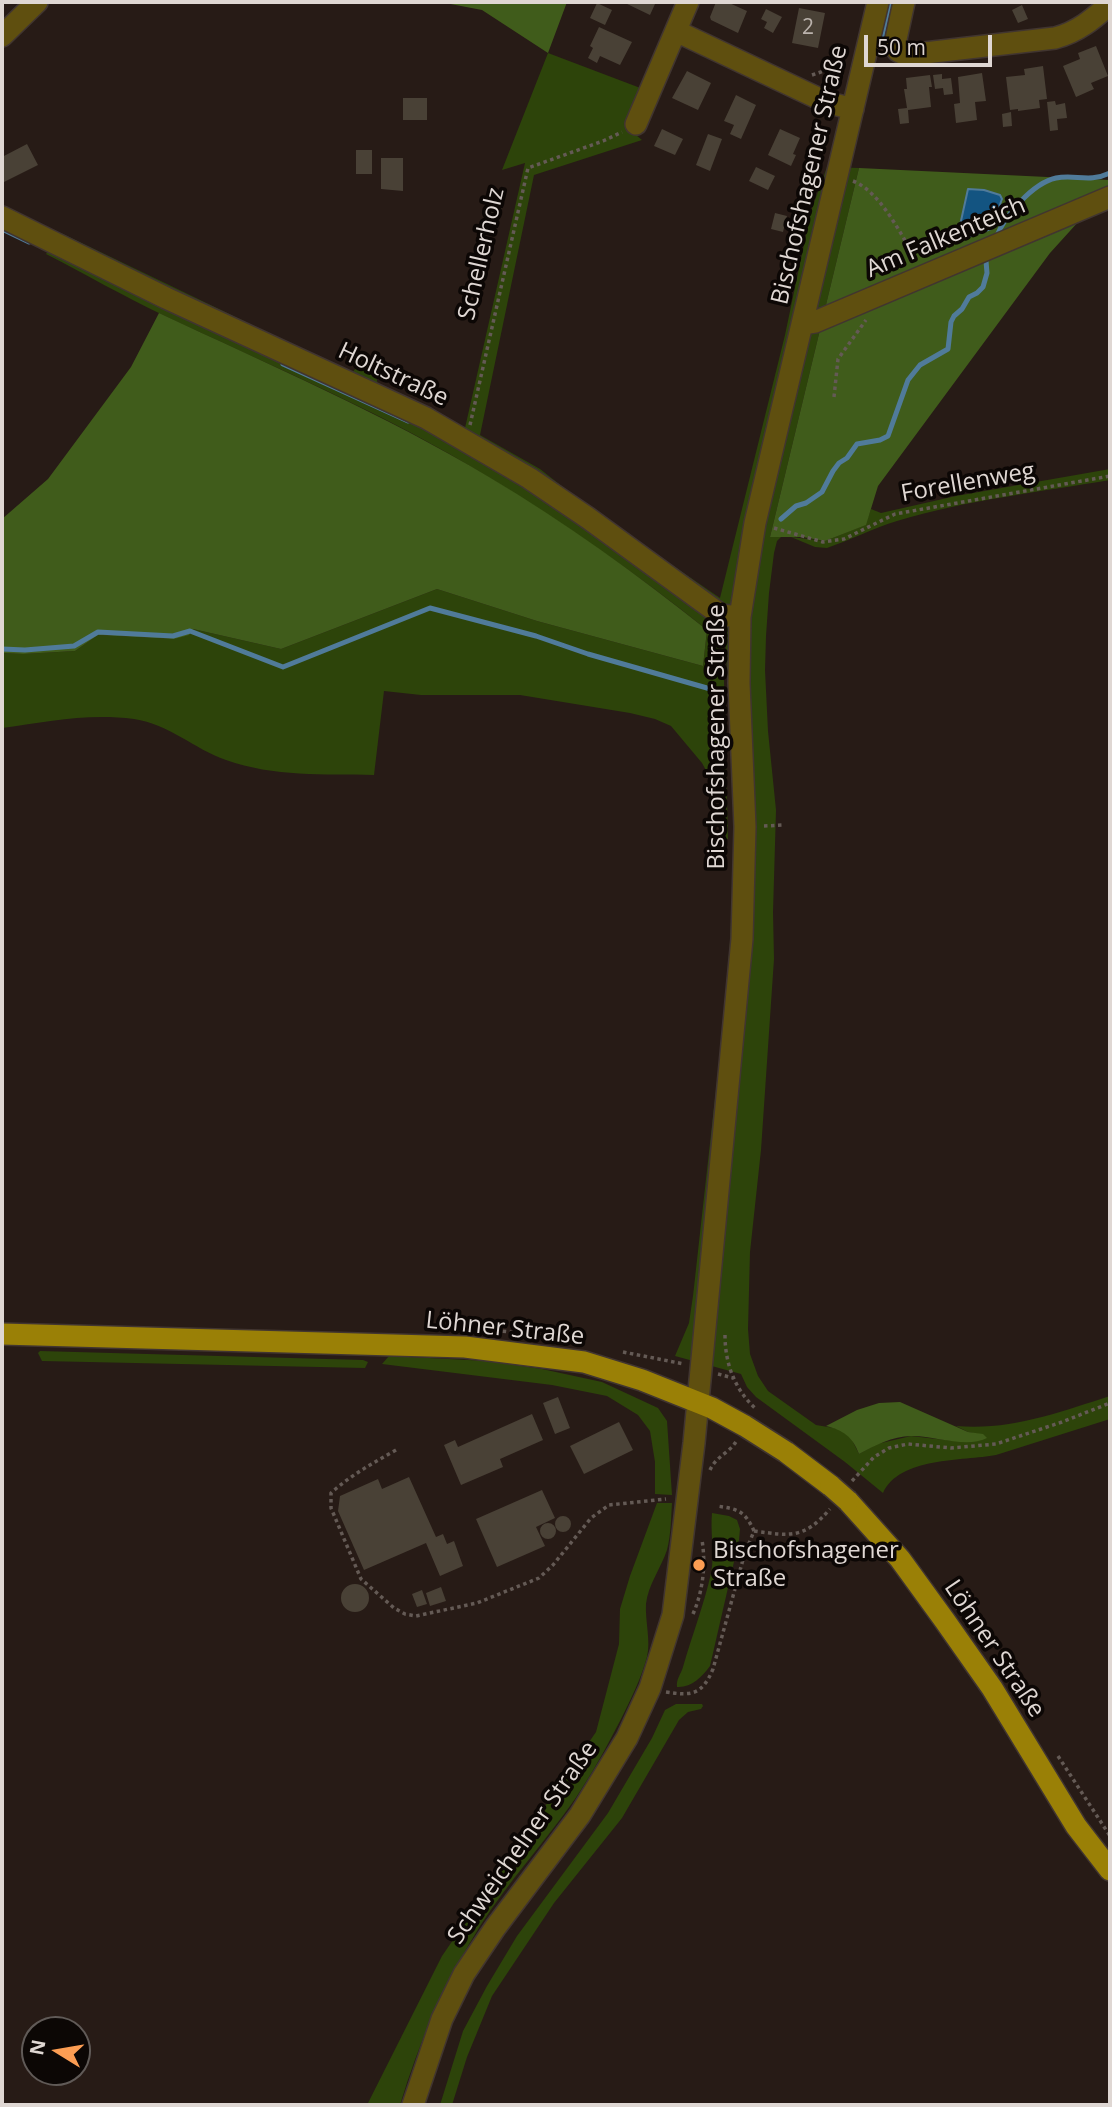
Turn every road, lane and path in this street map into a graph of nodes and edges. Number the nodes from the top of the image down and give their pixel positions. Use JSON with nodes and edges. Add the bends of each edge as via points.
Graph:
{"nodes":[{"id":1,"x":37,"y":2,"type":"edge"},
{"id":2,"x":688,"y":2,"type":"edge"},
{"id":3,"x":877,"y":2,"type":"edge"},
{"id":4,"x":904,"y":2,"type":"edge"},
{"id":5,"x":1110,"y":4,"type":"edge"},
{"id":6,"x":676,"y":31,"type":"junction"},
{"id":7,"x":2,"y":36,"type":"edge"},
{"id":8,"x":864,"y":62,"type":"junction"},
{"id":9,"x":792,"y":85,"type":"junction"},
{"id":10,"x":853,"y":109,"type":"junction"},
{"id":11,"x":636,"y":124,"type":"joint"},
{"id":12,"x":850,"y":180,"type":"dead end"},
{"id":13,"x":1110,"y":197,"type":"edge"},
{"id":14,"x":2,"y":217,"type":"edge"},
{"id":15,"x":925,"y":274,"type":"junction"},
{"id":16,"x":866,"y":301,"type":"junction"},
{"id":17,"x":802,"y":324,"type":"junction"},
{"id":18,"x":834,"y":397,"type":"dead end"},
{"id":19,"x":465,"y":440,"type":"junction"},
{"id":20,"x":1110,"y":476,"type":"edge"},
{"id":21,"x":755,"y":523,"type":"junction"},
{"id":22,"x":740,"y":617,"type":"junction"},
{"id":23,"x":2,"y":1334,"type":"edge"},
{"id":24,"x":733,"y":1378,"type":"dead end"},
{"id":25,"x":697,"y":1402,"type":"junction"},
{"id":26,"x":1110,"y":1403,"type":"edge"},
{"id":27,"x":754,"y":1408,"type":"dead end"},
{"id":28,"x":396,"y":1450,"type":"dead end"},
{"id":29,"x":842,"y":1492,"type":"junction"},
{"id":30,"x":666,"y":1499,"type":"dead end"},
{"id":31,"x":717,"y":1506,"type":"dead end"},
{"id":32,"x":754,"y":1531,"type":"junction"},
{"id":33,"x":664,"y":1692,"type":"dead end"},
{"id":34,"x":1110,"y":1870,"type":"edge"},
{"id":35,"x":413,"y":2105,"type":"edge"}],
"edges":[{"from":1,"to":7,"type":"street"},
{"from":2,"to":6,"type":"street"},
{"from":3,"to":8,"type":"street","name":"Bischofshagener Straße"},
{"from":4,"to":5,"type":"street","via":[[896,39],[898,51],[904,54],[1055,38],[1082,27]]},
{"from":6,"to":9,"type":"street"},
{"from":6,"to":11,"type":"street"},
{"from":8,"to":9,"type":"path","via":[[852,62]]},
{"from":8,"to":10,"type":"street","name":"Bischofshagener Straße"},
{"from":9,"to":10,"type":"street"},
{"from":10,"to":17,"type":"street","name":"Bischofshagener Straße"},
{"from":11,"to":19,"type":"path","name":"Schellerholz","via":[[528,168]]},
{"from":12,"to":15,"type":"path","via":[[864,186],[887,213]]},
{"from":13,"to":15,"type":"street","name":"Am Falkenteich"},
{"from":14,"to":19,"type":"street","name":"Holtstraße"},
{"from":15,"to":16,"type":"street","name":"Am Falkenteich"},
{"from":16,"to":17,"type":"street","name":"Am Falkenteich"},
{"from":16,"to":18,"type":"path","via":[[867,319],[838,359]]},
{"from":17,"to":21,"type":"street","name":"Bischofshagener Straße"},
{"from":19,"to":22,"type":"street","name":"Holtstraße","via":[[588,518],[721,615]]},
{"from":20,"to":21,"type":"path","name":"Forellenweg","via":[[895,514],[844,539],[823,542]]},
{"from":21,"to":22,"type":"street","name":"Bischofshagener Straße"},
{"from":22,"to":25,"type":"street","name":"Bischofshagener Straße","via":[[745,827],[742,939]]},
{"from":23,"to":25,"type":"main road","name":"Löhner Straße","via":[[501,1351],[584,1362]]},
{"from":24,"to":27,"type":"path"},
{"from":25,"to":29,"type":"main road","name":"Löhner Straße","via":[[745,1426]]},
{"from":25,"to":35,"type":"street","name":"Schweichelner Straße","via":[[677,1590],[650,1688],[627,1738],[580,1815],[464,1974],[442,2019]]},
{"from":26,"to":29,"type":"path","via":[[996,1444],[889,1448],[874,1457]]},
{"from":28,"to":30,"type":"path","via":[[331,1493],[331,1508],[361,1579],[394,1608],[416,1616],[477,1603],[539,1578],[609,1504]]},
{"from":29,"to":32,"type":"path","via":[[810,1529],[796,1534]]},
{"from":29,"to":34,"type":"main road","name":"Löhner Straße","via":[[900,1559],[945,1621],[992,1688],[1076,1826]]},
{"from":31,"to":32,"type":"path","via":[[736,1509],[748,1518]]},
{"from":32,"to":33,"type":"path","via":[[706,1684],[686,1695]]}]}
